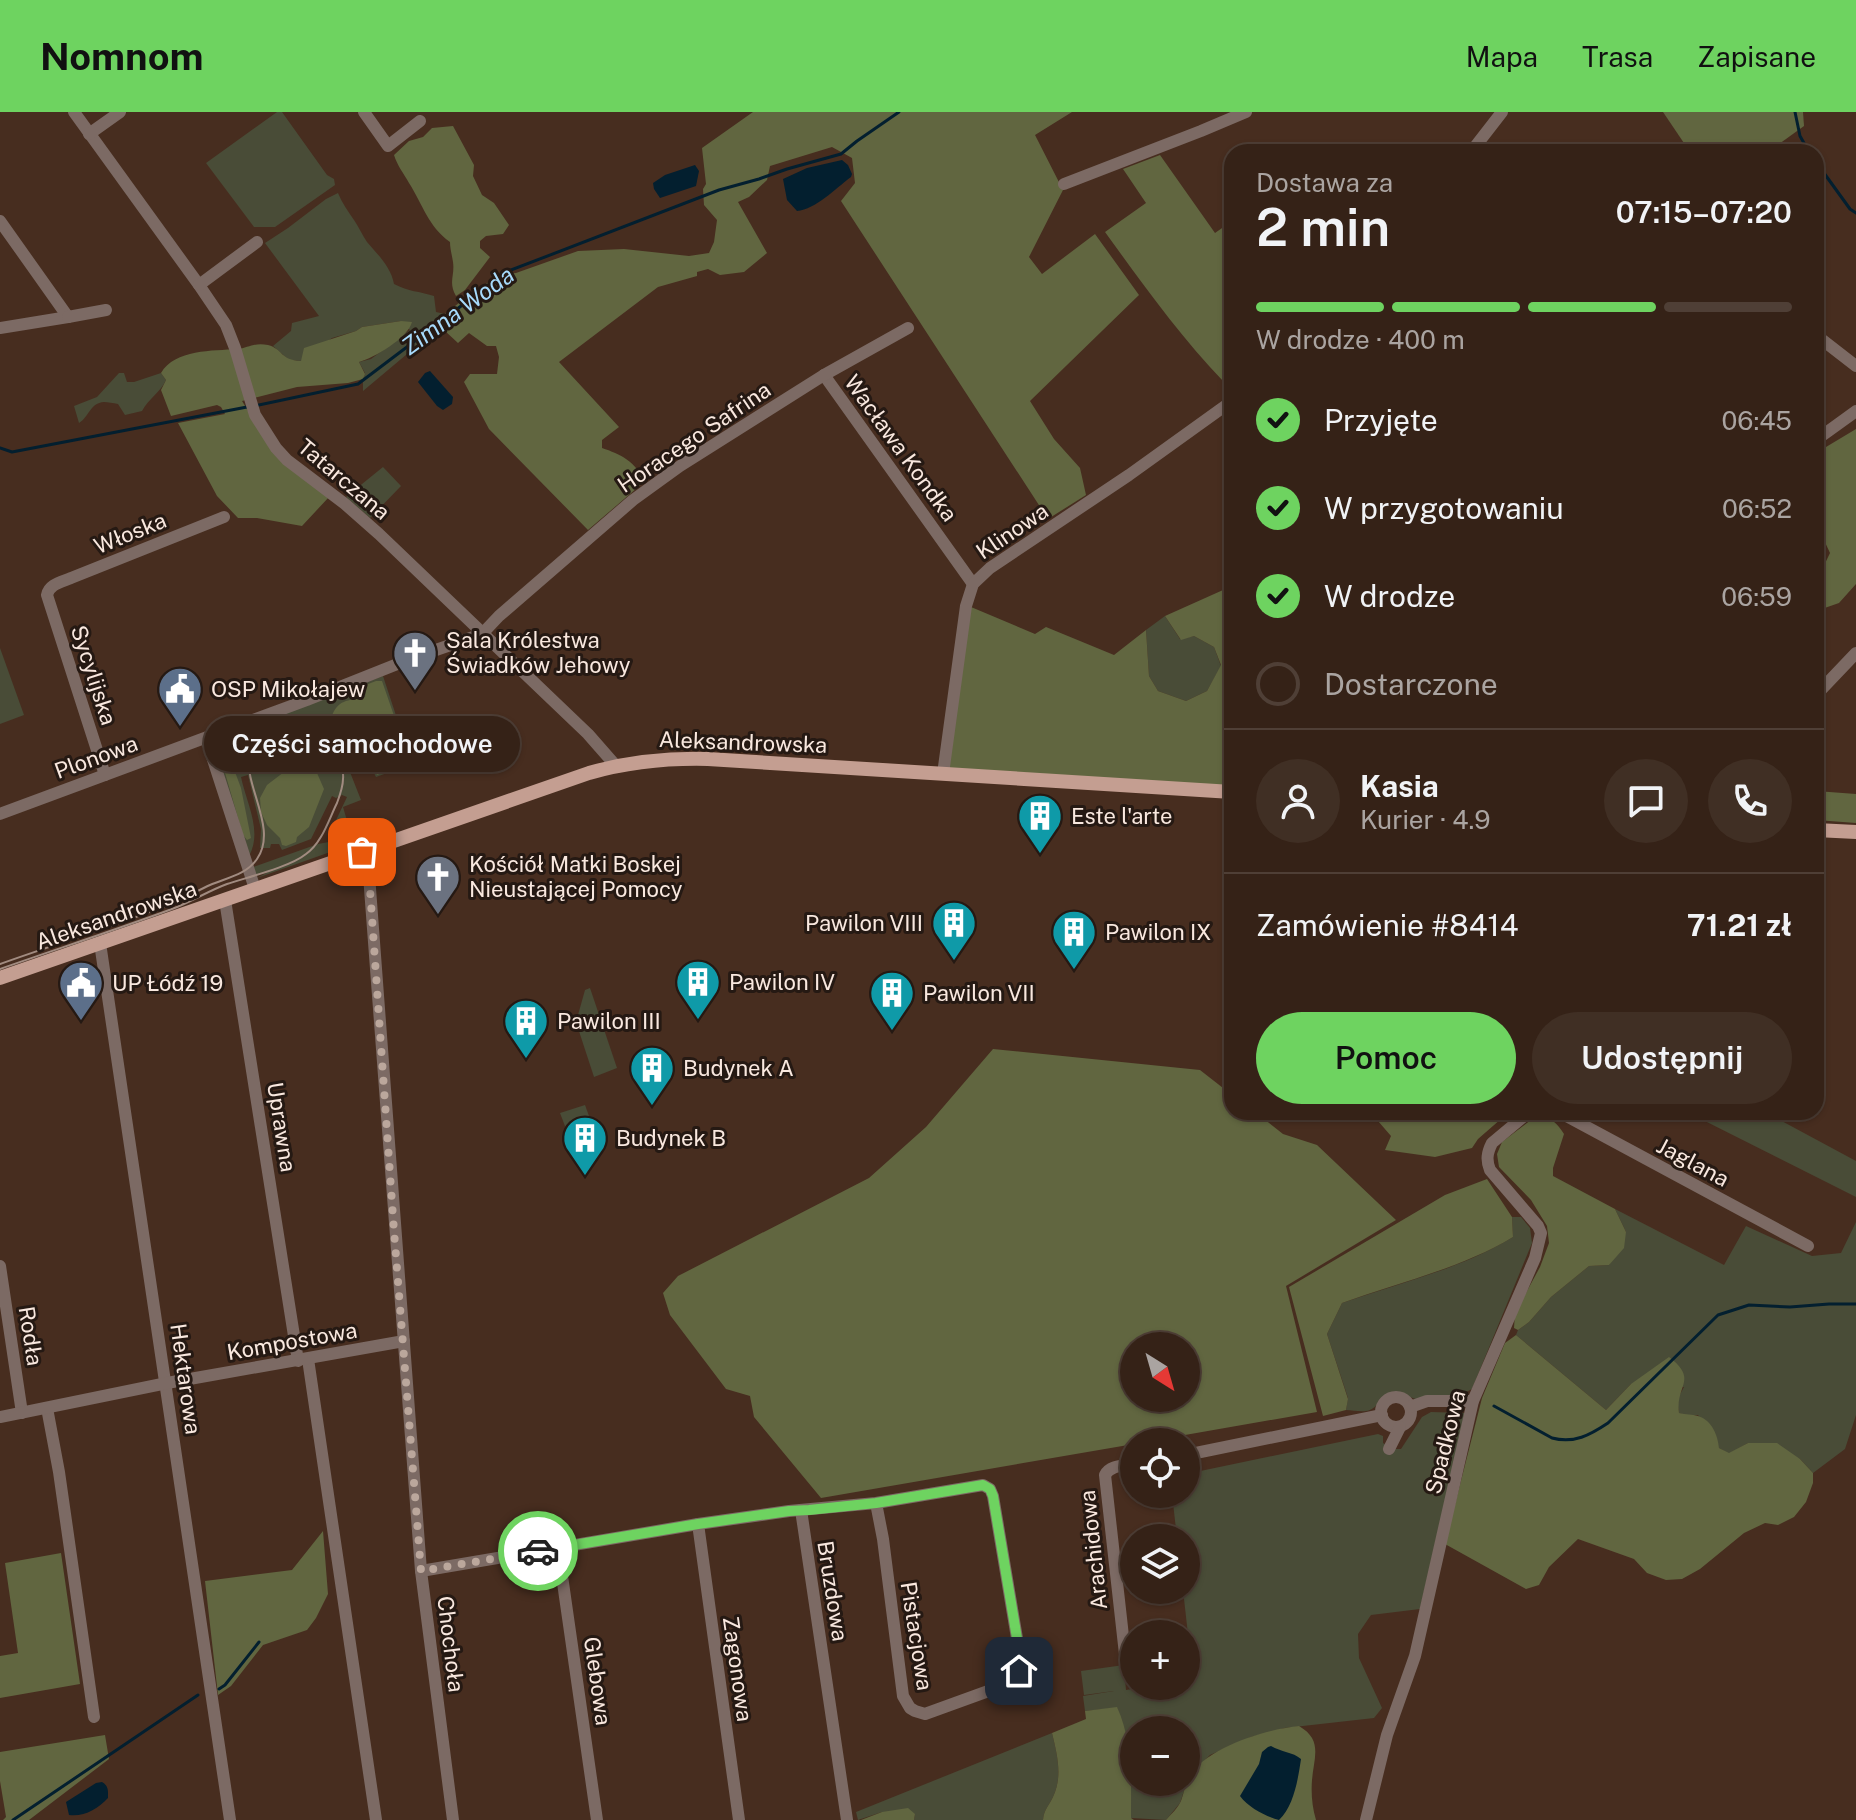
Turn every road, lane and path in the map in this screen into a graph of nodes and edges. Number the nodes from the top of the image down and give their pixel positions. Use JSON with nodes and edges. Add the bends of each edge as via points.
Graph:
{"nodes":[{"id":1,"x":74,"y":112,"type":"edge"},
{"id":2,"x":120,"y":112,"type":"edge"},
{"id":3,"x":364,"y":112,"type":"edge"},
{"id":4,"x":1246,"y":112,"type":"edge"},
{"id":5,"x":1502,"y":112,"type":"edge"},
{"id":6,"x":420,"y":121,"type":"dead end"},
{"id":7,"x":89,"y":134,"type":"junction"},
{"id":8,"x":1477,"y":144,"type":"edge"},
{"id":9,"x":1064,"y":184,"type":"dead end"},
{"id":10,"x":0,"y":221,"type":"edge"},
{"id":11,"x":257,"y":242,"type":"dead end"},
{"id":12,"x":199,"y":285,"type":"junction"},
{"id":13,"x":106,"y":310,"type":"dead end"},
{"id":14,"x":68,"y":317,"type":"junction"},
{"id":15,"x":0,"y":328,"type":"edge"},
{"id":16,"x":908,"y":328,"type":"dead end"},
{"id":17,"x":1824,"y":341,"type":"edge"},
{"id":18,"x":1856,"y":366,"type":"edge"},
{"id":19,"x":824,"y":375,"type":"junction"},
{"id":20,"x":1224,"y":407,"type":"edge"},
{"id":21,"x":1856,"y":411,"type":"edge"},
{"id":22,"x":1824,"y":434,"type":"edge"},
{"id":23,"x":224,"y":517,"type":"dead end"},
{"id":24,"x":973,"y":584,"type":"junction"},
{"id":25,"x":51,"y":587,"type":"joint"},
{"id":26,"x":459,"y":611,"type":"junction"},
{"id":27,"x":482,"y":634,"type":"junction"},
{"id":28,"x":453,"y":643,"type":"junction"},
{"id":29,"x":1856,"y":653,"type":"edge"},
{"id":30,"x":1824,"y":687,"type":"edge"},
{"id":31,"x":206,"y":738,"type":"junction"},
{"id":32,"x":616,"y":766,"type":"junction"},
{"id":33,"x":943,"y":774,"type":"junction"},
{"id":34,"x":105,"y":775,"type":"junction"},
{"id":35,"x":1224,"y":792,"type":"edge"},
{"id":36,"x":0,"y":814,"type":"edge"},
{"id":37,"x":1824,"y":830,"type":"edge"},
{"id":38,"x":1856,"y":832,"type":"edge"},
{"id":39,"x":362,"y":852,"type":"junction"},
{"id":40,"x":255,"y":889,"type":"junction"},
{"id":41,"x":225,"y":900,"type":"junction"},
{"id":42,"x":100,"y":943,"type":"junction"},
{"id":43,"x":0,"y":978,"type":"edge"},
{"id":44,"x":1519,"y":1120,"type":"edge"},
{"id":45,"x":1574,"y":1120,"type":"edge"},
{"id":46,"x":1808,"y":1246,"type":"dead end"},
{"id":47,"x":0,"y":1266,"type":"edge"},
{"id":48,"x":404,"y":1341,"type":"junction"},
{"id":49,"x":303,"y":1360,"type":"junction"},
{"id":50,"x":167,"y":1383,"type":"junction"},
{"id":51,"x":1473,"y":1401,"type":"junction"},
{"id":52,"x":1410,"y":1407,"type":"junction"},
{"id":53,"x":47,"y":1408,"type":"junction"},
{"id":54,"x":22,"y":1413,"type":"junction"},
{"id":55,"x":0,"y":1417,"type":"edge"},
{"id":56,"x":1390,"y":1422,"type":"junction"},
{"id":57,"x":1200,"y":1453,"type":"edge"},
{"id":58,"x":1120,"y":1466,"type":"edge"},
{"id":59,"x":876,"y":1503,"type":"junction"},
{"id":60,"x":801,"y":1510,"type":"junction"},
{"id":61,"x":698,"y":1524,"type":"junction"},
{"id":62,"x":558,"y":1548,"type":"junction"},
{"id":63,"x":421,"y":1571,"type":"junction"},
{"id":64,"x":1121,"y":1620,"type":"edge"},
{"id":65,"x":94,"y":1717,"type":"dead end"},
{"id":66,"x":230,"y":1820,"type":"edge"},
{"id":67,"x":376,"y":1820,"type":"edge"},
{"id":68,"x":453,"y":1820,"type":"edge"},
{"id":69,"x":597,"y":1820,"type":"edge"},
{"id":70,"x":739,"y":1820,"type":"edge"},
{"id":71,"x":847,"y":1820,"type":"edge"},
{"id":72,"x":1366,"y":1820,"type":"edge"}],
"edges":[{"from":1,"to":7,"type":"street","name":"Tatarczana"},
{"from":2,"to":7,"type":"street"},
{"from":3,"to":6,"type":"street","via":[[388,146]]},
{"from":4,"to":9,"type":"street"},
{"from":5,"to":8,"type":"street"},
{"from":7,"to":12,"type":"street","name":"Tatarczana"},
{"from":10,"to":14,"type":"street"},
{"from":11,"to":12,"type":"street"},
{"from":12,"to":26,"type":"street","name":"Tatarczana","via":[[231,337],[255,415],[276,448],[356,513]]},
{"from":13,"to":14,"type":"street"},
{"from":14,"to":15,"type":"street"},
{"from":16,"to":19,"type":"street","name":"Horacego Safrina"},
{"from":17,"to":18,"type":"street"},
{"from":19,"to":24,"type":"street","name":"Wacława Kondka"},
{"from":19,"to":27,"type":"street","name":"Horacego Safrina","via":[[656,483]]},
{"from":20,"to":24,"type":"street","name":"Klinowa"},
{"from":21,"to":22,"type":"street"},
{"from":23,"to":25,"type":"street","name":"Włoska"},
{"from":24,"to":33,"type":"street","name":"Klinowa"},
{"from":25,"to":34,"type":"street","name":"Sycylijska","via":[[47,595]]},
{"from":26,"to":27,"type":"street","name":"Tatarczana"},
{"from":26,"to":28,"type":"street"},
{"from":27,"to":28,"type":"street","name":"Plonowa"},
{"from":27,"to":32,"type":"street","name":"Tatarczana"},
{"from":28,"to":31,"type":"street","name":"Plonowa"},
{"from":29,"to":30,"type":"street"},
{"from":31,"to":34,"type":"street","name":"Plonowa"},
{"from":31,"to":40,"type":"street"},
{"from":32,"to":33,"type":"main road","name":"Aleksandrowska","via":[[695,759]]},
{"from":32,"to":39,"type":"main road","name":"Aleksandrowska"},
{"from":33,"to":35,"type":"main road","name":"Aleksandrowska"},
{"from":34,"to":36,"type":"street","name":"Plonowa"},
{"from":37,"to":38,"type":"main road"},
{"from":39,"to":40,"type":"main road","name":"Aleksandrowska"},
{"from":39,"to":48,"type":"street","name":"Chochoła","via":[[369,875]]},
{"from":40,"to":41,"type":"main road","name":"Aleksandrowska"},
{"from":41,"to":42,"type":"main road","name":"Aleksandrowska"},
{"from":41,"to":49,"type":"street","name":"Uprawna"},
{"from":42,"to":43,"type":"main road","name":"Aleksandrowska"},
{"from":42,"to":50,"type":"street","name":"Hektarowa"},
{"from":44,"to":51,"type":"street","name":"Spadkowa","via":[[1492,1143],[1487,1162],[1541,1233]]},
{"from":45,"to":46,"type":"street","name":"Jaglana"},
{"from":47,"to":54,"type":"street","name":"Rodła"},
{"from":48,"to":49,"type":"street","name":"Kompostowa"},
{"from":48,"to":63,"type":"street","name":"Chochoła"},
{"from":49,"to":50,"type":"street","name":"Kompostowa"},
{"from":49,"to":67,"type":"street","name":"Uprawna"},
{"from":50,"to":53,"type":"street","name":"Kompostowa"},
{"from":50,"to":66,"type":"street","name":"Hektarowa"},
{"from":51,"to":52,"type":"street","via":[[1427,1401]]},
{"from":51,"to":72,"type":"street","name":"Spadkowa","via":[[1415,1656],[1387,1735]]},
{"from":52,"to":56,"type":"street","via":[[1409,1419]]},
{"from":52,"to":56,"type":"street","via":[[1402,1398],[1385,1402],[1382,1409]]},
{"from":53,"to":54,"type":"street","name":"Kompostowa"},
{"from":53,"to":65,"type":"street"},
{"from":54,"to":55,"type":"street","name":"Kompostowa"},
{"from":56,"to":57,"type":"street"},
{"from":58,"to":64,"type":"street","name":"Arachidowa","via":[[1105,1475]]},
{"from":59,"to":59,"type":"street","name":"Pistacjowa","via":[[903,1696],[910,1708],[925,1714],[1014,1679],[1020,1662],[1017,1635],[990,1489],[983,1485]]},
{"from":59,"to":60,"type":"street"},
{"from":60,"to":61,"type":"street"},
{"from":60,"to":71,"type":"street","name":"Bruzdowa"},
{"from":61,"to":62,"type":"street"},
{"from":61,"to":70,"type":"street","name":"Zagonowa"},
{"from":62,"to":63,"type":"street"},
{"from":62,"to":69,"type":"street","name":"Glebowa"},
{"from":63,"to":68,"type":"street","name":"Chochoła"}]}
